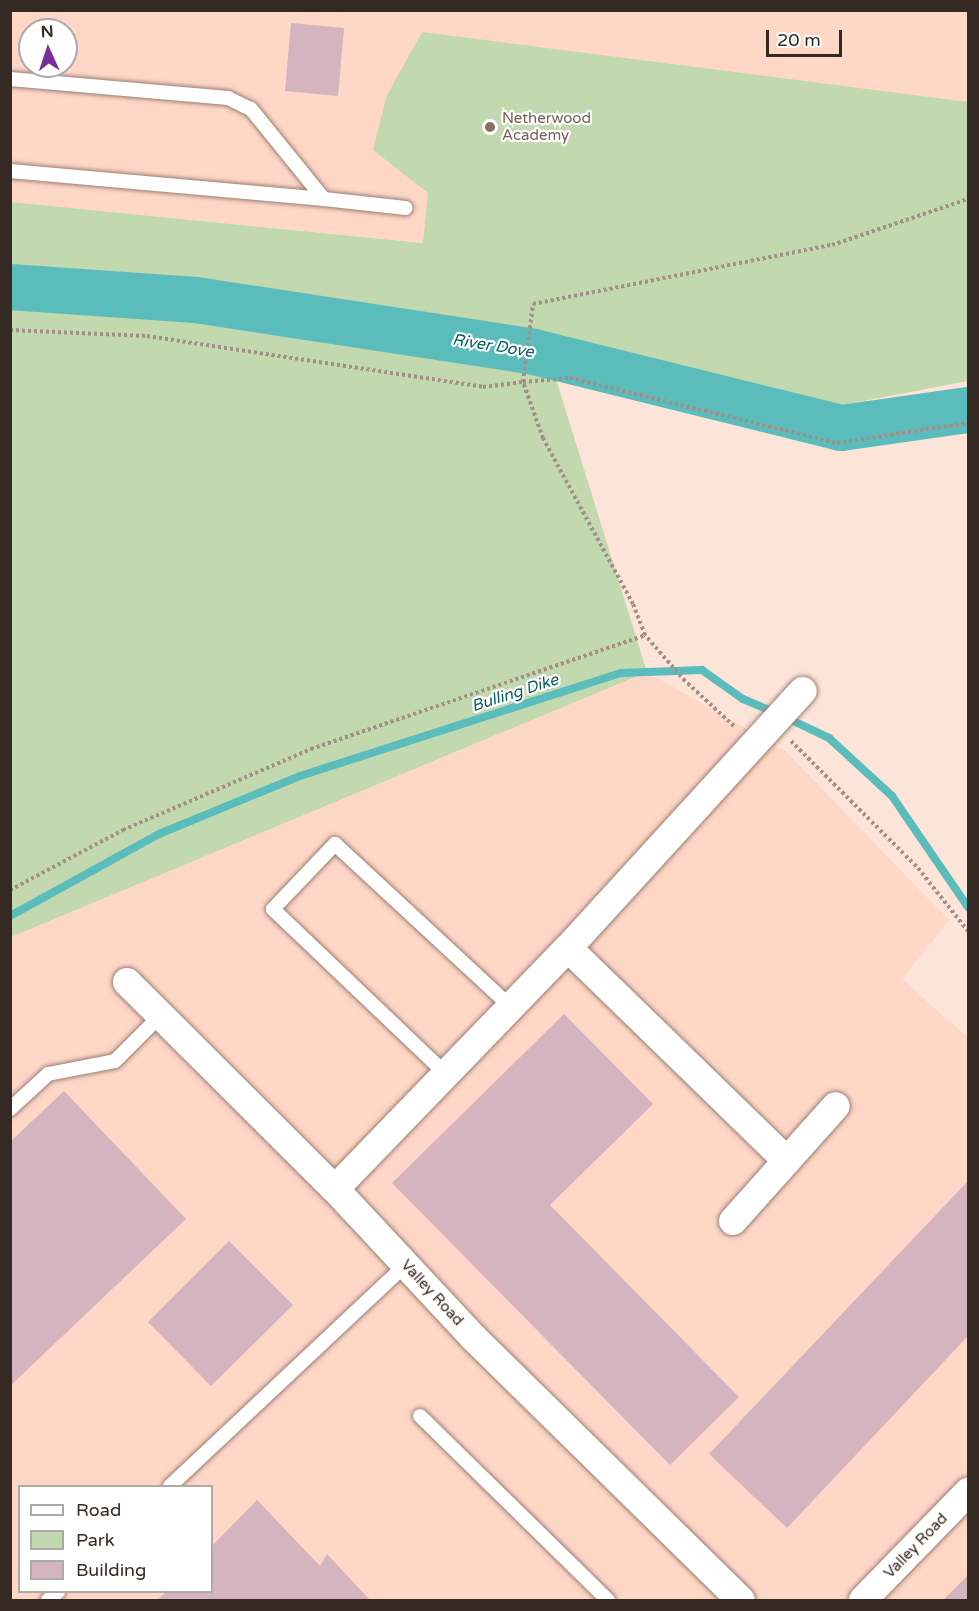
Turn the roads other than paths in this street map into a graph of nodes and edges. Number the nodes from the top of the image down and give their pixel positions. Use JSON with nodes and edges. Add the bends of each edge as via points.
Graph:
{"nodes":[{"id":1,"x":10,"y":79,"type":"edge"},
{"id":2,"x":10,"y":171,"type":"edge"},
{"id":3,"x":324,"y":198,"type":"junction"},
{"id":4,"x":406,"y":208,"type":"dead end"},
{"id":5,"x":800,"y":694,"type":"dead end"},
{"id":6,"x":568,"y":948,"type":"junction"},
{"id":7,"x":127,"y":982,"type":"dead end"},
{"id":8,"x":511,"y":1007,"type":"junction"},
{"id":9,"x":160,"y":1016,"type":"junction"},
{"id":10,"x":446,"y":1074,"type":"junction"},
{"id":11,"x":836,"y":1106,"type":"dead end"},
{"id":12,"x":10,"y":1109,"type":"edge"},
{"id":13,"x":787,"y":1161,"type":"junction"},
{"id":14,"x":334,"y":1189,"type":"junction"},
{"id":15,"x":733,"y":1221,"type":"dead end"},
{"id":16,"x":405,"y":1265,"type":"junction"},
{"id":17,"x":420,"y":1416,"type":"dead end"},
{"id":18,"x":171,"y":1485,"type":"edge"},
{"id":19,"x":969,"y":1492,"type":"edge"},
{"id":20,"x":608,"y":1600,"type":"edge"},
{"id":21,"x":741,"y":1600,"type":"edge"},
{"id":22,"x":863,"y":1600,"type":"edge"}],
"edges":[{"from":1,"to":3,"type":"lane","via":[[228,98],[251,109]]},
{"from":2,"to":3,"type":"lane"},
{"from":3,"to":4,"type":"lane"},
{"from":5,"to":6,"type":"street"},
{"from":6,"to":8,"type":"street"},
{"from":6,"to":13,"type":"street"},
{"from":7,"to":9,"type":"street","name":"Valley Road"},
{"from":8,"to":10,"type":"street"},
{"from":8,"to":10,"type":"lane","via":[[335,844],[273,909]]},
{"from":9,"to":12,"type":"lane","via":[[115,1061],[48,1074]]},
{"from":9,"to":14,"type":"street","name":"Valley Road"},
{"from":10,"to":14,"type":"street"},
{"from":11,"to":13,"type":"street"},
{"from":13,"to":15,"type":"street"},
{"from":14,"to":16,"type":"street","name":"Valley Road"},
{"from":16,"to":18,"type":"lane"},
{"from":16,"to":21,"type":"street","name":"Valley Road"},
{"from":17,"to":20,"type":"lane"},
{"from":19,"to":22,"type":"street","name":"Valley Road"}]}
